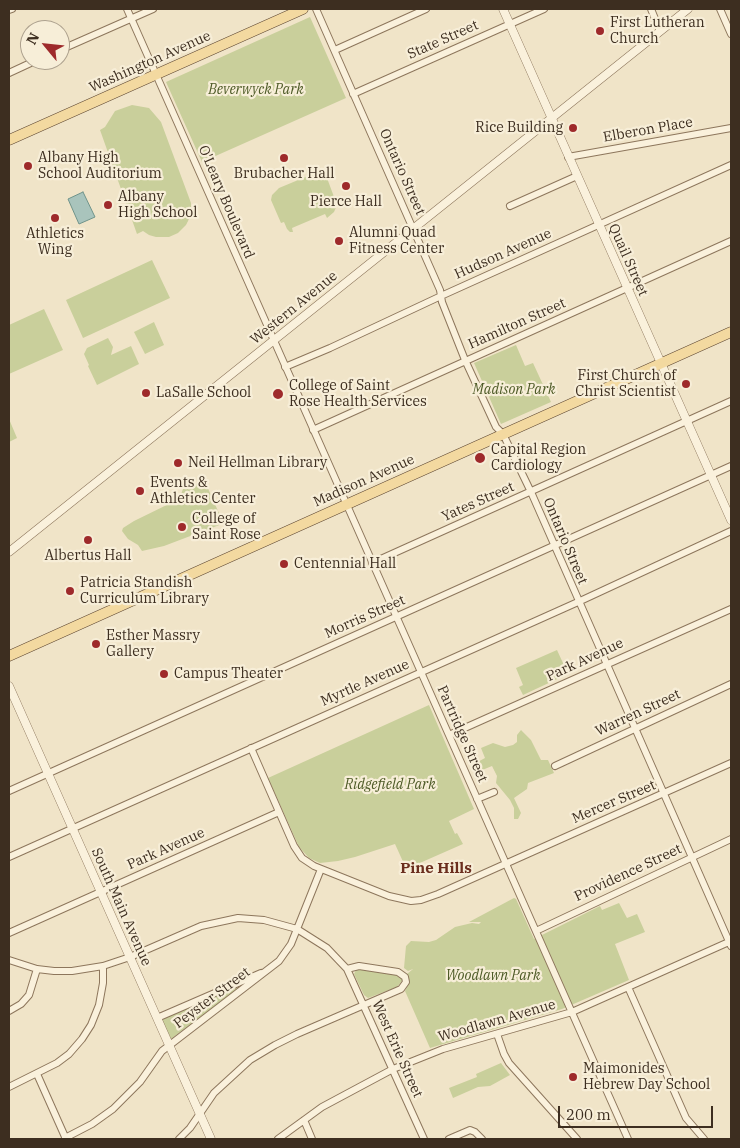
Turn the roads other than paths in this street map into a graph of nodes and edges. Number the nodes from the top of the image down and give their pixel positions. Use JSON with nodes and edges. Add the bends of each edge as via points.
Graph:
{"nodes":[{"id":1,"x":127,"y":9,"type":"edge"},
{"id":2,"x":153,"y":9,"type":"edge"},
{"id":3,"x":303,"y":9,"type":"edge"},
{"id":4,"x":316,"y":9,"type":"edge"},
{"id":5,"x":426,"y":9,"type":"edge"},
{"id":6,"x":503,"y":9,"type":"edge"},
{"id":7,"x":544,"y":9,"type":"edge"},
{"id":8,"x":650,"y":9,"type":"edge"},
{"id":9,"x":688,"y":9,"type":"edge"},
{"id":10,"x":720,"y":9,"type":"edge"},
{"id":11,"x":131,"y":19,"type":"junction"},
{"id":12,"x":510,"y":24,"type":"junction"},
{"id":13,"x":660,"y":31,"type":"junction"},
{"id":14,"x":731,"y":34,"type":"edge"},
{"id":15,"x":70,"y":46,"type":"edge"},
{"id":16,"x":335,"y":50,"type":"junction"},
{"id":17,"x":156,"y":74,"type":"junction"},
{"id":18,"x":353,"y":94,"type":"junction"},
{"id":19,"x":551,"y":118,"type":"junction"},
{"id":20,"x":731,"y":128,"type":"edge"},
{"id":21,"x":9,"y":140,"type":"edge"},
{"id":22,"x":568,"y":157,"type":"junction"},
{"id":23,"x":731,"y":165,"type":"edge"},
{"id":24,"x":577,"y":176,"type":"junction"},
{"id":25,"x":510,"y":206,"type":"dead end"},
{"id":26,"x":599,"y":224,"type":"junction"},
{"id":27,"x":413,"y":228,"type":"junction"},
{"id":28,"x":731,"y":242,"type":"edge"},
{"id":29,"x":626,"y":288,"type":"junction"},
{"id":30,"x":441,"y":296,"type":"junction"},
{"id":31,"x":731,"y":332,"type":"edge"},
{"id":32,"x":274,"y":340,"type":"junction"},
{"id":33,"x":465,"y":360,"type":"junction"},
{"id":34,"x":660,"y":363,"type":"junction"},
{"id":35,"x":285,"y":367,"type":"junction"},
{"id":36,"x":731,"y":401,"type":"edge"},
{"id":37,"x":686,"y":420,"type":"junction"},
{"id":38,"x":313,"y":430,"type":"junction"},
{"id":39,"x":503,"y":434,"type":"junction"},
{"id":40,"x":731,"y":466,"type":"edge"},
{"id":41,"x":711,"y":476,"type":"junction"},
{"id":42,"x":531,"y":492,"type":"junction"},
{"id":43,"x":346,"y":504,"type":"junction"},
{"id":44,"x":731,"y":520,"type":"edge"},
{"id":45,"x":731,"y":532,"type":"edge"},
{"id":46,"x":555,"y":545,"type":"junction"},
{"id":47,"x":9,"y":552,"type":"edge"},
{"id":48,"x":372,"y":563,"type":"junction"},
{"id":49,"x":578,"y":602,"type":"junction"},
{"id":50,"x":731,"y":609,"type":"edge"},
{"id":51,"x":396,"y":617,"type":"junction"},
{"id":52,"x":9,"y":656,"type":"edge"},
{"id":53,"x":606,"y":664,"type":"junction"},
{"id":54,"x":421,"y":671,"type":"junction"},
{"id":55,"x":731,"y":684,"type":"edge"},
{"id":56,"x":9,"y":686,"type":"edge"},
{"id":57,"x":634,"y":728,"type":"junction"},
{"id":58,"x":449,"y":735,"type":"junction"},
{"id":59,"x":251,"y":748,"type":"junction"},
{"id":60,"x":731,"y":763,"type":"edge"},
{"id":61,"x":555,"y":766,"type":"dead end"},
{"id":62,"x":48,"y":774,"type":"junction"},
{"id":63,"x":9,"y":791,"type":"edge"},
{"id":64,"x":494,"y":792,"type":"dead end"},
{"id":65,"x":663,"y":794,"type":"junction"},
{"id":66,"x":477,"y":799,"type":"junction"},
{"id":67,"x":279,"y":812,"type":"junction"},
{"id":68,"x":72,"y":828,"type":"junction"},
{"id":69,"x":731,"y":839,"type":"edge"},
{"id":70,"x":9,"y":856,"type":"edge"},
{"id":71,"x":692,"y":856,"type":"junction"},
{"id":72,"x":506,"y":863,"type":"junction"},
{"id":73,"x":321,"y":869,"type":"junction"},
{"id":74,"x":101,"y":892,"type":"junction"},
{"id":75,"x":296,"y":929,"type":"junction"},
{"id":76,"x":536,"y":931,"type":"junction"},
{"id":77,"x":9,"y":933,"type":"edge"},
{"id":78,"x":731,"y":943,"type":"edge"},
{"id":79,"x":130,"y":957,"type":"junction"},
{"id":80,"x":9,"y":960,"type":"edge"},
{"id":81,"x":102,"y":966,"type":"junction"},
{"id":82,"x":37,"y":969,"type":"junction"},
{"id":83,"x":269,"y":969,"type":"junction"},
{"id":84,"x":347,"y":969,"type":"junction"},
{"id":85,"x":628,"y":987,"type":"junction"},
{"id":86,"x":363,"y":1004,"type":"junction"},
{"id":87,"x":9,"y":1010,"type":"edge"},
{"id":88,"x":572,"y":1012,"type":"junction"},
{"id":89,"x":157,"y":1018,"type":"junction"},
{"id":90,"x":497,"y":1034,"type":"junction"},
{"id":91,"x":169,"y":1046,"type":"junction"},
{"id":92,"x":393,"y":1069,"type":"junction"},
{"id":93,"x":37,"y":1074,"type":"junction"},
{"id":94,"x":9,"y":1087,"type":"edge"},
{"id":95,"x":199,"y":1113,"type":"junction"},
{"id":96,"x":304,"y":1120,"type":"junction"},
{"id":97,"x":65,"y":1139,"type":"edge"},
{"id":98,"x":180,"y":1139,"type":"edge"},
{"id":99,"x":211,"y":1139,"type":"edge"},
{"id":100,"x":278,"y":1139,"type":"edge"},
{"id":101,"x":312,"y":1139,"type":"edge"},
{"id":102,"x":424,"y":1139,"type":"edge"},
{"id":103,"x":449,"y":1139,"type":"edge"},
{"id":104,"x":482,"y":1139,"type":"edge"},
{"id":105,"x":577,"y":1139,"type":"edge"},
{"id":106,"x":628,"y":1139,"type":"edge"},
{"id":107,"x":704,"y":1139,"type":"edge"}],
"edges":[{"from":1,"to":11,"type":"street"},
{"from":2,"to":11,"type":"street"},
{"from":3,"to":17,"type":"main road","name":"Washington Avenue"},
{"from":4,"to":16,"type":"street","name":"Ontario Street"},
{"from":5,"to":16,"type":"street"},
{"from":6,"to":12,"type":"street","name":"Quail Street"},
{"from":7,"to":12,"type":"street","name":"State Street"},
{"from":8,"to":13,"type":"street"},
{"from":9,"to":13,"type":"street","name":"Western Avenue"},
{"from":10,"to":14,"type":"street"},
{"from":11,"to":15,"type":"street"},
{"from":11,"to":17,"type":"street"},
{"from":12,"to":18,"type":"street","name":"State Street"},
{"from":12,"to":19,"type":"street","name":"Quail Street"},
{"from":13,"to":19,"type":"street","name":"Western Avenue"},
{"from":16,"to":18,"type":"street","name":"Ontario Street"},
{"from":17,"to":21,"type":"main road","name":"Washington Avenue"},
{"from":17,"to":32,"type":"street","name":"O'Leary Boulevard"},
{"from":18,"to":27,"type":"street","name":"Ontario Street"},
{"from":19,"to":22,"type":"street","name":"Quail Street"},
{"from":19,"to":27,"type":"street","name":"Western Avenue"},
{"from":20,"to":22,"type":"street","name":"Elberon Place"},
{"from":22,"to":24,"type":"street","name":"Quail Street"},
{"from":23,"to":26,"type":"street","name":"Hudson Avenue"},
{"from":24,"to":25,"type":"street"},
{"from":24,"to":26,"type":"street","name":"Quail Street"},
{"from":26,"to":29,"type":"street","name":"Quail Street"},
{"from":26,"to":30,"type":"street","name":"Hudson Avenue"},
{"from":27,"to":30,"type":"street","name":"Ontario Street"},
{"from":27,"to":32,"type":"street","name":"Western Avenue"},
{"from":28,"to":29,"type":"street","name":"Hamilton Street"},
{"from":29,"to":33,"type":"street","name":"Hamilton Street"},
{"from":29,"to":34,"type":"street","name":"Quail Street"},
{"from":30,"to":33,"type":"street","name":"Ontario Street"},
{"from":30,"to":35,"type":"street","name":"Hudson Avenue"},
{"from":31,"to":34,"type":"main road","name":"Madison Avenue"},
{"from":32,"to":35,"type":"street","name":"Partridge Street"},
{"from":32,"to":47,"type":"street","name":"Western Avenue"},
{"from":33,"to":38,"type":"street","name":"Hamilton Street"},
{"from":33,"to":39,"type":"street","name":"Ontario Street","via":[[496,427]]},
{"from":34,"to":37,"type":"street","name":"Quail Street"},
{"from":34,"to":39,"type":"main road","name":"Madison Avenue"},
{"from":35,"to":38,"type":"street","name":"Partridge Street"},
{"from":36,"to":37,"type":"street","name":"Yates Street"},
{"from":37,"to":41,"type":"street","name":"Quail Street"},
{"from":37,"to":42,"type":"street","name":"Yates Street"},
{"from":38,"to":43,"type":"street","name":"Partridge Street"},
{"from":39,"to":42,"type":"street","name":"Ontario Street"},
{"from":39,"to":43,"type":"main road","name":"Madison Avenue"},
{"from":40,"to":41,"type":"street","name":"Morris Street"},
{"from":41,"to":44,"type":"street","name":"Quail Street"},
{"from":41,"to":46,"type":"street","name":"Morris Street"},
{"from":42,"to":46,"type":"street","name":"Ontario Street"},
{"from":42,"to":48,"type":"street","name":"Yates Street"},
{"from":43,"to":48,"type":"street","name":"Partridge Street"},
{"from":43,"to":52,"type":"main road","name":"Madison Avenue"},
{"from":45,"to":49,"type":"street","name":"Myrtle Avenue"},
{"from":46,"to":49,"type":"street","name":"Ontario Street"},
{"from":46,"to":51,"type":"street","name":"Morris Street"},
{"from":48,"to":51,"type":"street","name":"Partridge Street"},
{"from":49,"to":53,"type":"street","name":"Ontario Street"},
{"from":49,"to":54,"type":"street","name":"Myrtle Avenue"},
{"from":50,"to":53,"type":"street","name":"Park Avenue"},
{"from":51,"to":54,"type":"street","name":"Partridge Street"},
{"from":51,"to":62,"type":"street","name":"Morris Street"},
{"from":53,"to":57,"type":"street","name":"Ontario Street"},
{"from":53,"to":58,"type":"street","name":"Park Avenue"},
{"from":54,"to":58,"type":"street","name":"Partridge Street"},
{"from":54,"to":59,"type":"street","name":"Myrtle Avenue"},
{"from":55,"to":57,"type":"street","name":"Warren Street"},
{"from":56,"to":62,"type":"street","name":"South Main Avenue"},
{"from":57,"to":61,"type":"street","name":"Warren Street"},
{"from":57,"to":65,"type":"street","name":"Ontario Street"},
{"from":58,"to":66,"type":"street","name":"Partridge Street"},
{"from":59,"to":67,"type":"street","name":"Mercer Street"},
{"from":59,"to":68,"type":"street","name":"Myrtle Avenue"},
{"from":60,"to":65,"type":"street","name":"Mercer Street"},
{"from":62,"to":63,"type":"street","name":"Morris Street"},
{"from":62,"to":68,"type":"street","name":"South Main Avenue"},
{"from":64,"to":66,"type":"street"},
{"from":65,"to":71,"type":"street","name":"Ontario Street"},
{"from":65,"to":72,"type":"street","name":"Mercer Street"},
{"from":66,"to":72,"type":"street","name":"Partridge Street"},
{"from":67,"to":73,"type":"street","name":"Mercer Street","via":[[297,852]]},
{"from":67,"to":74,"type":"street","name":"Park Avenue"},
{"from":68,"to":70,"type":"street","name":"Myrtle Avenue"},
{"from":68,"to":74,"type":"street","name":"South Main Avenue"},
{"from":69,"to":71,"type":"street","name":"Providence Street"},
{"from":71,"to":76,"type":"street","name":"Providence Street"},
{"from":71,"to":78,"type":"street","name":"Ontario Street"},
{"from":72,"to":73,"type":"street","name":"Mercer Street","via":[[432,896],[411,901],[389,896]]},
{"from":72,"to":76,"type":"street","name":"Partridge Street"},
{"from":73,"to":75,"type":"street","name":"Peyster Street"},
{"from":74,"to":77,"type":"street","name":"Park Avenue"},
{"from":74,"to":79,"type":"street","name":"South Main Avenue"},
{"from":75,"to":79,"type":"street","name":"West Erie Street","via":[[255,918],[225,920],[194,928]]},
{"from":75,"to":83,"type":"street","name":"Peyster Street","via":[[286,953]]},
{"from":75,"to":84,"type":"street","name":"West Erie Street","via":[[327,948]]},
{"from":76,"to":88,"type":"street","name":"Partridge Street"},
{"from":78,"to":85,"type":"street","name":"Woodlawn Avenue"},
{"from":79,"to":81,"type":"street","name":"West Erie Street"},
{"from":79,"to":89,"type":"street","name":"South Main Avenue"},
{"from":80,"to":82,"type":"street","name":"West Erie Street"},
{"from":81,"to":82,"type":"street","name":"West Erie Street","via":[[72,971]]},
{"from":81,"to":93,"type":"street","via":[[100,1001],[88,1029],[64,1058]]},
{"from":82,"to":87,"type":"street","via":[[28,998]]},
{"from":83,"to":89,"type":"street","name":"Peyster Street"},
{"from":83,"to":91,"type":"street","name":"Peyster Street"},
{"from":84,"to":86,"type":"street","name":"West Erie Street"},
{"from":84,"to":86,"type":"street","via":[[359,966],[398,972],[405,978],[401,989]]},
{"from":85,"to":88,"type":"street","name":"Woodlawn Avenue"},
{"from":85,"to":107,"type":"street","via":[[686,1118]]},
{"from":86,"to":92,"type":"street","name":"West Erie Street"},
{"from":86,"to":95,"type":"street","via":[[258,1054],[225,1081]]},
{"from":88,"to":90,"type":"street","name":"Woodlawn Avenue"},
{"from":88,"to":106,"type":"street","name":"Partridge Street"},
{"from":89,"to":91,"type":"street","name":"South Main Avenue"},
{"from":90,"to":92,"type":"street","name":"Woodlawn Avenue","via":[[444,1049]]},
{"from":90,"to":105,"type":"street","via":[[509,1063]]},
{"from":91,"to":95,"type":"street","name":"South Main Avenue"},
{"from":91,"to":97,"type":"street","name":"Peyster Street","via":[[120,1104]]},
{"from":92,"to":96,"type":"street","name":"Woodlawn Avenue","via":[[339,1096]]},
{"from":92,"to":102,"type":"street","name":"West Erie Street"},
{"from":93,"to":94,"type":"street"},
{"from":93,"to":97,"type":"street"},
{"from":95,"to":98,"type":"street"},
{"from":95,"to":99,"type":"street","name":"South Main Avenue"},
{"from":96,"to":100,"type":"street","name":"Woodlawn Avenue"},
{"from":96,"to":101,"type":"street"},
{"from":103,"to":104,"type":"street","via":[[468,1131]]}]}
